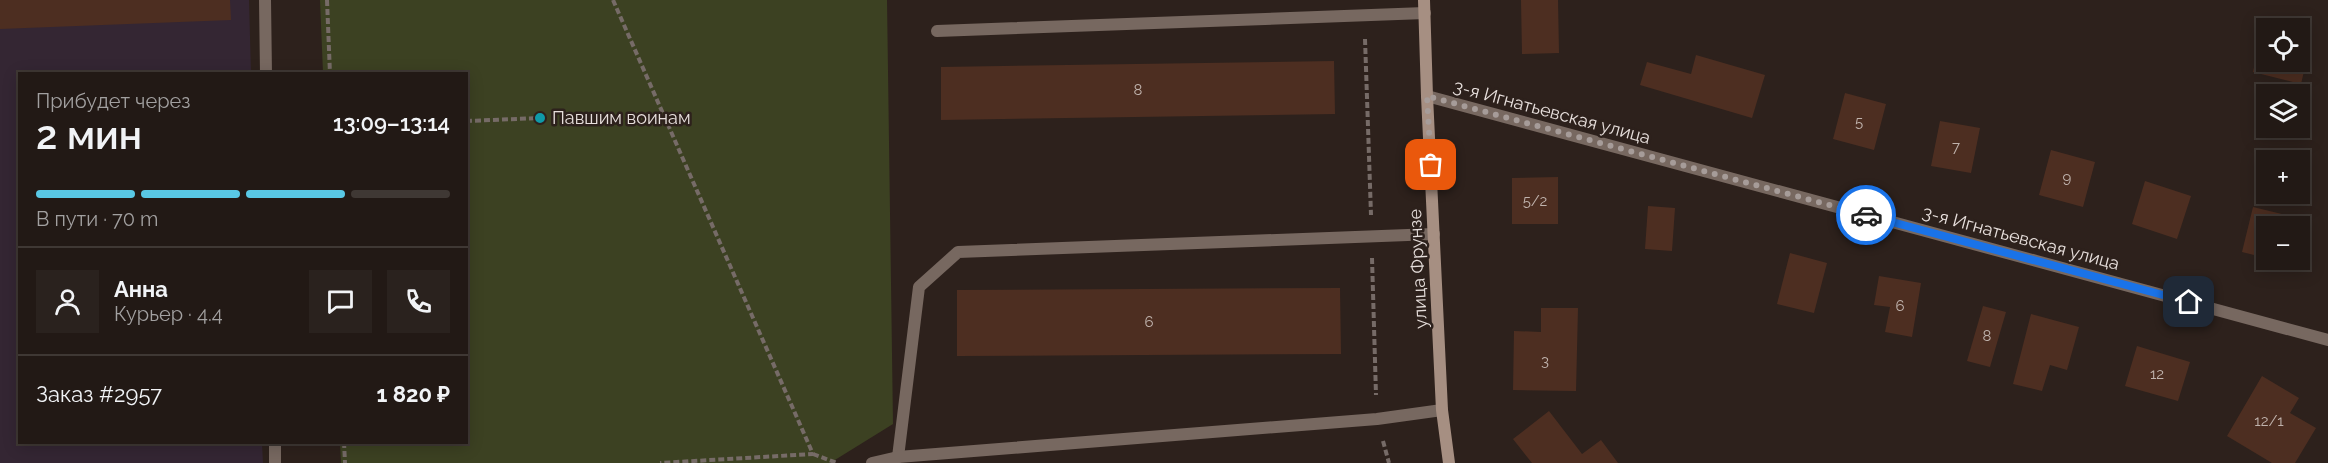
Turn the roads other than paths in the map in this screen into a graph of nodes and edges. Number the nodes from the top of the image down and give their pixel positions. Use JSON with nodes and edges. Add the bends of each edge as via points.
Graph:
{"nodes":[{"id":1,"x":265,"y":0,"type":"edge"},
{"id":2,"x":1424,"y":0,"type":"edge"},
{"id":3,"x":1425,"y":13,"type":"junction"},
{"id":4,"x":937,"y":31,"type":"dead end"},
{"id":5,"x":266,"y":72,"type":"edge"},
{"id":6,"x":1427,"y":96,"type":"junction"},
{"id":7,"x":1434,"y":234,"type":"junction"},
{"id":8,"x":2328,"y":340,"type":"edge"},
{"id":9,"x":1442,"y":410,"type":"junction"},
{"id":10,"x":274,"y":444,"type":"edge"},
{"id":11,"x":898,"y":458,"type":"junction"},
{"id":12,"x":275,"y":463,"type":"edge"},
{"id":13,"x":872,"y":463,"type":"edge"},
{"id":14,"x":1449,"y":463,"type":"edge"}],
"edges":[{"from":1,"to":5,"type":"street"},
{"from":2,"to":3,"type":"main road","name":"улица Фрунзе"},
{"from":3,"to":4,"type":"street"},
{"from":3,"to":6,"type":"main road","name":"улица Фрунзе"},
{"from":6,"to":7,"type":"main road","name":"улица Фрунзе"},
{"from":6,"to":8,"type":"street","name":"3-я Игнатьевская улица"},
{"from":7,"to":9,"type":"main road","name":"улица Фрунзе"},
{"from":7,"to":11,"type":"street","via":[[958,252],[919,287]]},
{"from":9,"to":11,"type":"street","via":[[1365,420]]},
{"from":9,"to":14,"type":"main road","name":"улица Фрунзе"},
{"from":10,"to":12,"type":"street"},
{"from":11,"to":13,"type":"street"}]}
